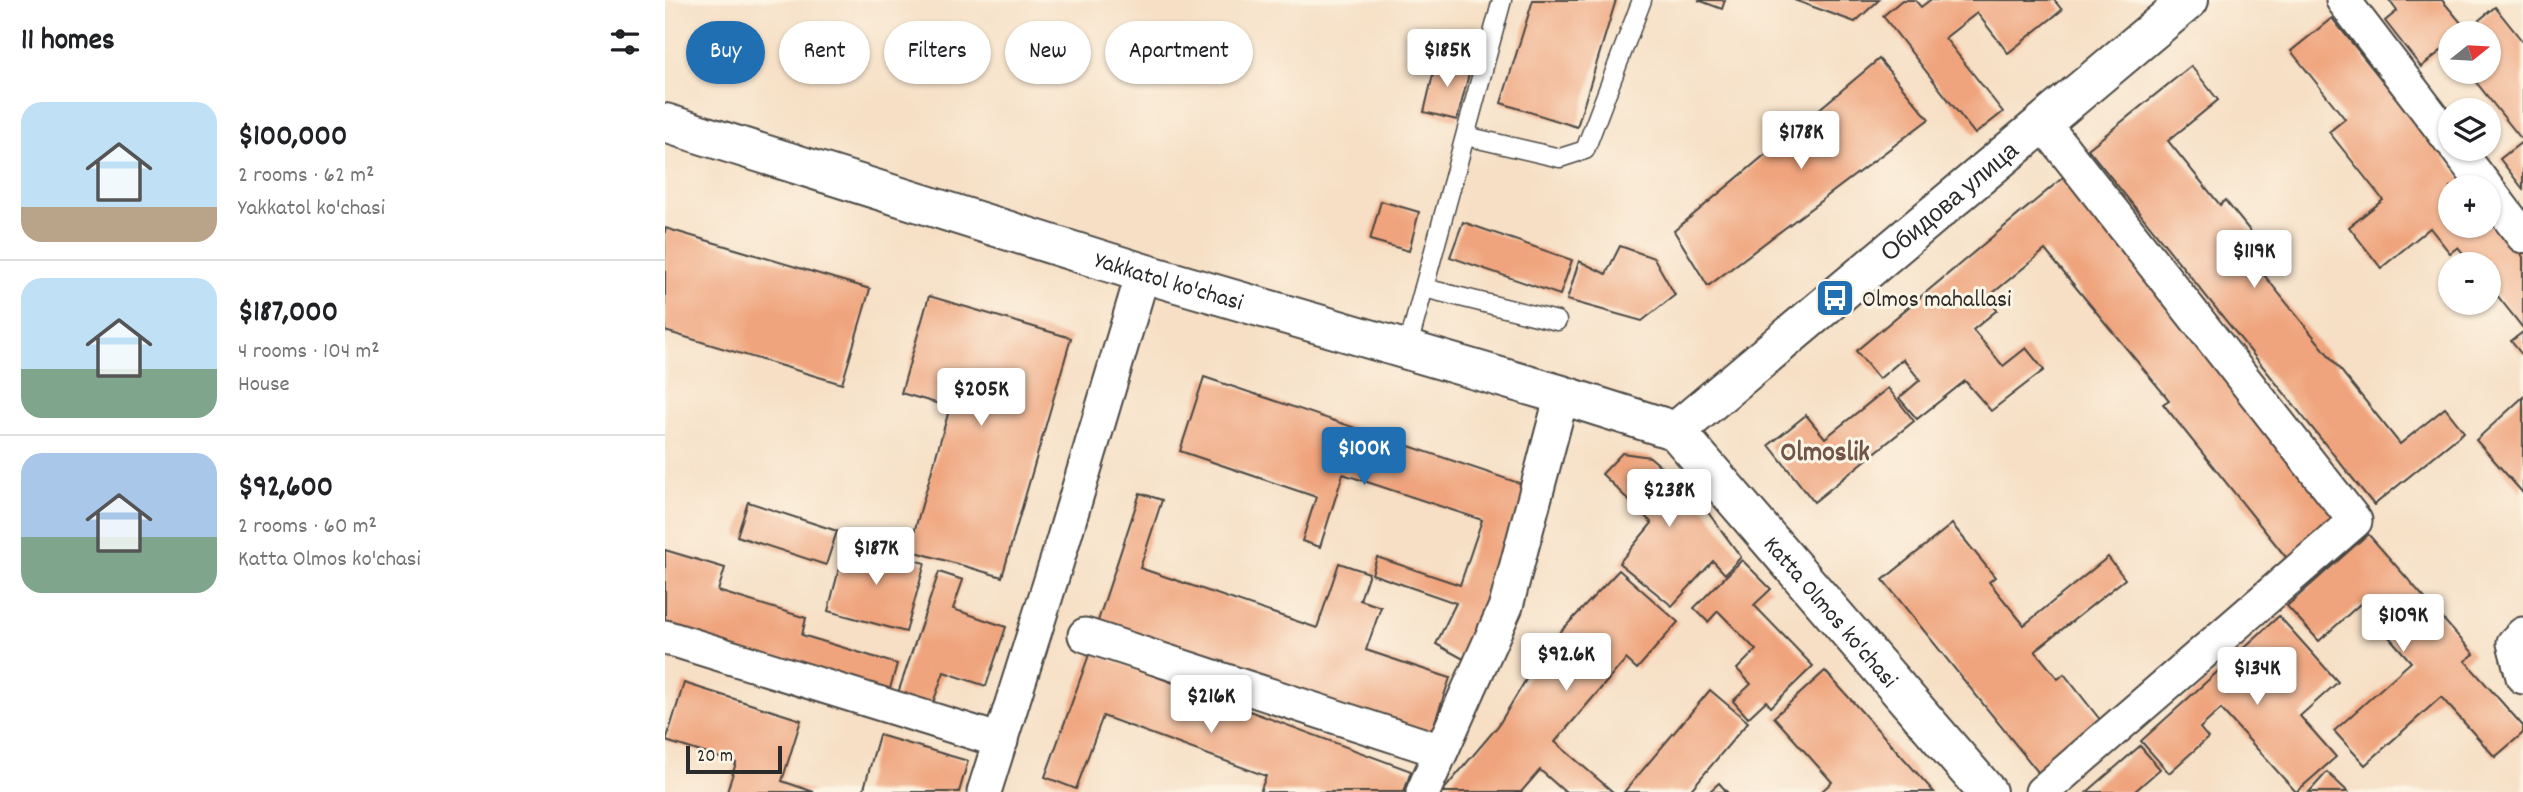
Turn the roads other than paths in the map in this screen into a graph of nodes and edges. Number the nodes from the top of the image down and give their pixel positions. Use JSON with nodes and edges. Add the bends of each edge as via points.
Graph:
{"nodes":[{"id":1,"x":1502,"y":0,"type":"edge"},
{"id":2,"x":1642,"y":0,"type":"edge"},
{"id":3,"x":2189,"y":0,"type":"edge"},
{"id":4,"x":2343,"y":0,"type":"edge"},
{"id":5,"x":665,"y":122,"type":"edge"},
{"id":6,"x":2043,"y":123,"type":"junction"},
{"id":7,"x":2438,"y":124,"type":"edge"},
{"id":8,"x":1467,"y":136,"type":"junction"},
{"id":9,"x":2501,"y":207,"type":"edge"},
{"id":10,"x":2523,"y":236,"type":"edge"},
{"id":11,"x":1143,"y":273,"type":"junction"},
{"id":12,"x":1424,"y":288,"type":"junction"},
{"id":13,"x":1557,"y":321,"type":"dead end"},
{"id":14,"x":1407,"y":349,"type":"junction"},
{"id":15,"x":1562,"y":395,"type":"junction"},
{"id":16,"x":1676,"y":431,"type":"junction"},
{"id":17,"x":2523,"y":634,"type":"edge"},
{"id":18,"x":1085,"y":635,"type":"dead end"},
{"id":19,"x":665,"y":637,"type":"edge"},
{"id":20,"x":2523,"y":677,"type":"edge"},
{"id":21,"x":1001,"y":741,"type":"junction"},
{"id":22,"x":1441,"y":751,"type":"junction"},
{"id":23,"x":984,"y":792,"type":"edge"},
{"id":24,"x":1423,"y":792,"type":"edge"},
{"id":25,"x":1987,"y":792,"type":"edge"},
{"id":26,"x":2042,"y":792,"type":"edge"}],
"edges":[{"from":1,"to":8,"type":"lane"},
{"from":2,"to":8,"type":"lane","via":[[1585,150],[1560,158]]},
{"from":3,"to":6,"type":"street","name":"Обидова улица"},
{"from":4,"to":7,"type":"street"},
{"from":5,"to":11,"type":"street","name":"Yakkatol ko'chasi"},
{"from":6,"to":16,"type":"street","name":"Обидова улица"},
{"from":6,"to":26,"type":"street","via":[[2355,521]]},
{"from":8,"to":12,"type":"lane"},
{"from":9,"to":10,"type":"street"},
{"from":11,"to":14,"type":"street","name":"Yakkatol ko'chasi"},
{"from":11,"to":21,"type":"street"},
{"from":12,"to":13,"type":"lane"},
{"from":12,"to":14,"type":"lane"},
{"from":14,"to":15,"type":"street","name":"Yakkatol ko'chasi"},
{"from":15,"to":16,"type":"street","name":"Yakkatol ko'chasi"},
{"from":15,"to":22,"type":"street","via":[[1506,606]]},
{"from":16,"to":25,"type":"street","name":"Katta Olmos ko'chasi"},
{"from":17,"to":20,"type":"street","via":[[2514,643]]},
{"from":18,"to":22,"type":"street"},
{"from":19,"to":21,"type":"street"},
{"from":21,"to":23,"type":"street"},
{"from":22,"to":24,"type":"street"}]}
